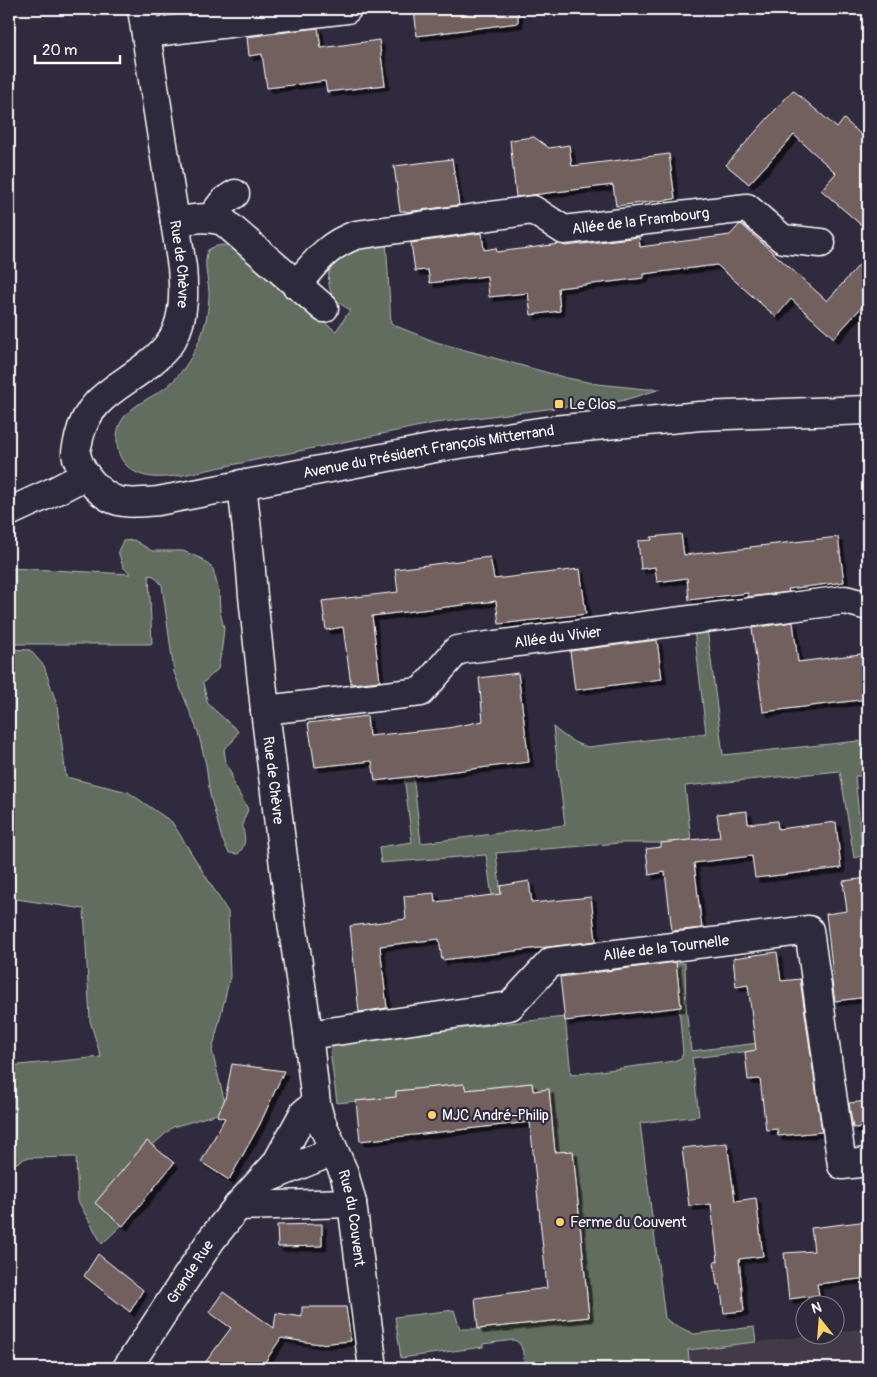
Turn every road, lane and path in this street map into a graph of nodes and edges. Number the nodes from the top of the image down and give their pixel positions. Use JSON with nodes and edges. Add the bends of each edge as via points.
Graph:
{"nodes":[{"id":1,"x":347,"y":9,"type":"edge"},
{"id":2,"x":144,"y":21,"type":"edge"},
{"id":3,"x":235,"y":194,"type":"dead end"},
{"id":4,"x":212,"y":218,"type":"junction"},
{"id":5,"x":174,"y":222,"type":"junction"},
{"id":6,"x":821,"y":243,"type":"dead end"},
{"id":7,"x":296,"y":285,"type":"junction"},
{"id":8,"x":324,"y":308,"type":"dead end"},
{"id":9,"x":868,"y":410,"type":"edge"},
{"id":10,"x":86,"y":475,"type":"junction"},
{"id":11,"x":242,"y":484,"type":"junction"},
{"id":12,"x":9,"y":512,"type":"edge"},
{"id":13,"x":868,"y":606,"type":"edge"},
{"id":14,"x":265,"y":710,"type":"junction"},
{"id":15,"x":308,"y":1033,"type":"junction"},
{"id":16,"x":313,"y":1074,"type":"joint"},
{"id":17,"x":316,"y":1104,"type":"junction"},
{"id":18,"x":334,"y":1151,"type":"junction"},
{"id":19,"x":855,"y":1163,"type":"edge"},
{"id":20,"x":261,"y":1180,"type":"junction"},
{"id":21,"x":352,"y":1203,"type":"junction"},
{"id":22,"x":238,"y":1206,"type":"junction"},
{"id":23,"x":127,"y":1368,"type":"edge"},
{"id":24,"x":373,"y":1368,"type":"edge"}],
"edges":[{"from":1,"to":2,"type":"street"},
{"from":2,"to":5,"type":"street","name":"Rue de Chèvre"},
{"from":3,"to":4,"type":"street","via":[[224,201]]},
{"from":4,"to":5,"type":"street"},
{"from":4,"to":7,"type":"street","via":[[223,221]]},
{"from":5,"to":10,"type":"street","name":"Rue de Chèvre","via":[[184,289],[179,322],[162,353],[101,398],[89,412],[82,426],[76,454]]},
{"from":6,"to":7,"type":"street","name":"Allée de la Frambourg","via":[[783,239],[747,208],[564,230],[533,210],[346,238],[329,248]]},
{"from":7,"to":8,"type":"street"},
{"from":9,"to":11,"type":"street","name":"Avenue du Président François Mitterrand","via":[[700,416],[552,430]]},
{"from":10,"to":11,"type":"street","name":"Avenue du Président François Mitterrand","via":[[101,494],[126,503],[158,501]]},
{"from":10,"to":12,"type":"street"},
{"from":11,"to":14,"type":"street","name":"Rue de Chèvre"},
{"from":13,"to":14,"type":"street","name":"Allée du Vivier","via":[[845,600],[456,650],[422,692]]},
{"from":14,"to":15,"type":"street","name":"Rue de Chèvre","via":[[284,874]]},
{"from":15,"to":16,"type":"street","name":"Rue de Chèvre"},
{"from":15,"to":19,"type":"street","name":"Allée de la Tournelle","via":[[510,1006],[551,962],[809,930]]},
{"from":16,"to":17,"type":"street","name":"Rue du Couvent"},
{"from":17,"to":18,"type":"street","name":"Rue du Couvent"},
{"from":17,"to":20,"type":"street","name":"Grande Rue","via":[[304,1113],[276,1164]]},
{"from":18,"to":20,"type":"street","name":"Grande Rue"},
{"from":18,"to":21,"type":"street","name":"Rue du Couvent"},
{"from":20,"to":22,"type":"street","name":"Grande Rue"},
{"from":21,"to":22,"type":"street"},
{"from":21,"to":24,"type":"street","name":"Rue du Couvent"},
{"from":22,"to":23,"type":"street","name":"Grande Rue","via":[[211,1240]]}]}
